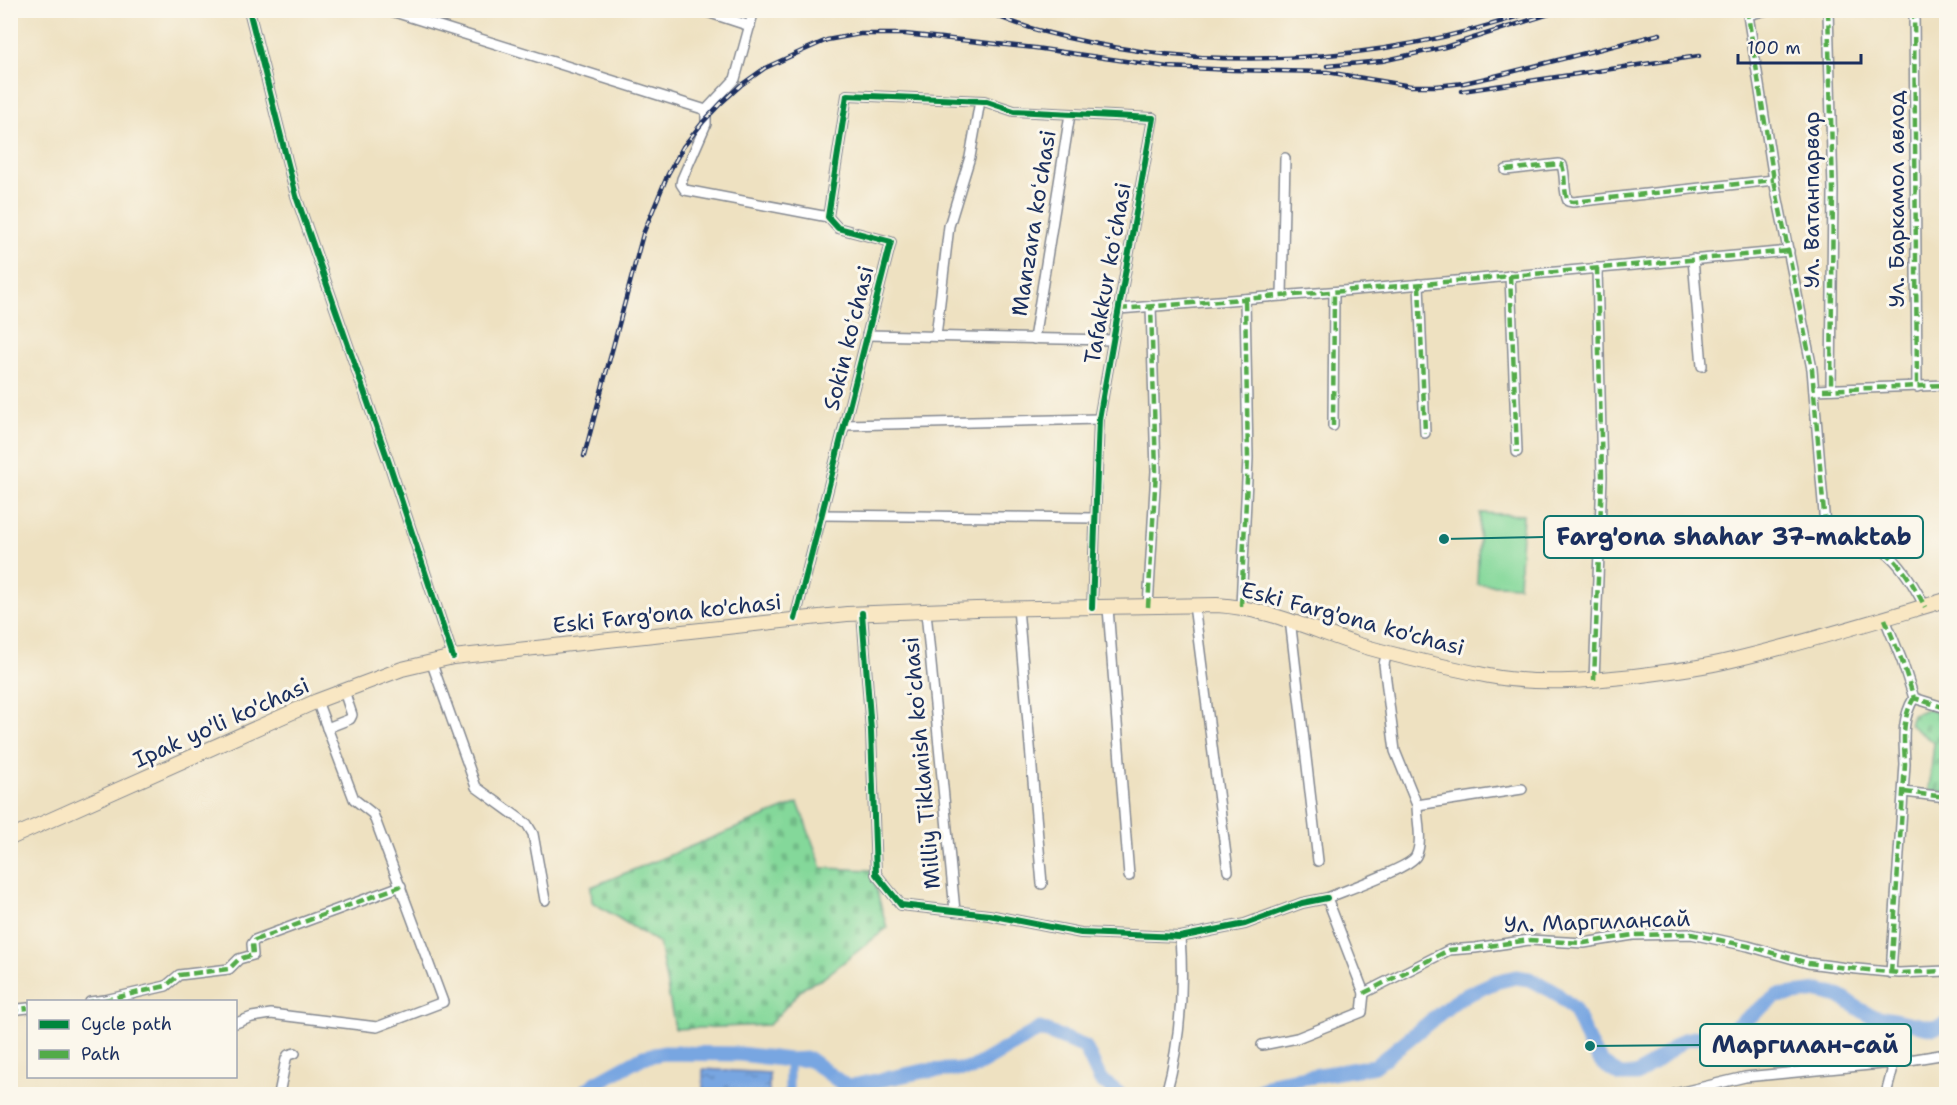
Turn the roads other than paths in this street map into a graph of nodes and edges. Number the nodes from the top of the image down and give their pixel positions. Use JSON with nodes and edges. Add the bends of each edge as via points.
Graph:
{"nodes":[{"id":1,"x":249,"y":10,"type":"edge"},
{"id":2,"x":388,"y":10,"type":"edge"},
{"id":3,"x":701,"y":10,"type":"edge"},
{"id":4,"x":754,"y":10,"type":"edge"},
{"id":5,"x":1767,"y":10,"type":"edge"},
{"id":6,"x":1828,"y":10,"type":"edge"},
{"id":7,"x":1914,"y":10,"type":"edge"},
{"id":8,"x":750,"y":26,"type":"junction"},
{"id":9,"x":980,"y":101,"type":"junction"},
{"id":10,"x":706,"y":110,"type":"junction"},
{"id":11,"x":1070,"y":114,"type":"junction"},
{"id":12,"x":1285,"y":158,"type":"dead end"},
{"id":13,"x":1506,"y":170,"type":"dead end"},
{"id":14,"x":1774,"y":180,"type":"junction"},
{"id":15,"x":828,"y":217,"type":"junction"},
{"id":16,"x":1789,"y":251,"type":"junction"},
{"id":17,"x":1693,"y":259,"type":"junction"},
{"id":18,"x":1597,"y":268,"type":"junction"},
{"id":19,"x":1510,"y":275,"type":"junction"},
{"id":20,"x":1419,"y":284,"type":"junction"},
{"id":21,"x":1334,"y":292,"type":"junction"},
{"id":22,"x":1282,"y":296,"type":"junction"},
{"id":23,"x":1245,"y":299,"type":"junction"},
{"id":24,"x":1151,"y":306,"type":"junction"},
{"id":25,"x":1119,"y":309,"type":"junction"},
{"id":26,"x":867,"y":335,"type":"junction"},
{"id":27,"x":936,"y":336,"type":"junction"},
{"id":28,"x":1034,"y":339,"type":"junction"},
{"id":29,"x":1113,"y":340,"type":"junction"},
{"id":30,"x":1702,"y":366,"type":"dead end"},
{"id":31,"x":1947,"y":385,"type":"edge"},
{"id":32,"x":1917,"y":387,"type":"junction"},
{"id":33,"x":1831,"y":389,"type":"junction"},
{"id":34,"x":1814,"y":390,"type":"junction"},
{"id":35,"x":1099,"y":419,"type":"junction"},
{"id":36,"x":844,"y":424,"type":"junction"},
{"id":37,"x":1333,"y":426,"type":"dead end"},
{"id":38,"x":1425,"y":433,"type":"dead end"},
{"id":39,"x":1517,"y":452,"type":"dead end"},
{"id":40,"x":821,"y":515,"type":"junction"},
{"id":41,"x":1095,"y":518,"type":"junction"},
{"id":42,"x":1947,"y":600,"type":"edge"},
{"id":43,"x":1194,"y":605,"type":"junction"},
{"id":44,"x":1241,"y":606,"type":"junction"},
{"id":45,"x":1148,"y":607,"type":"junction"},
{"id":46,"x":1925,"y":607,"type":"junction"},
{"id":47,"x":1018,"y":608,"type":"junction"},
{"id":48,"x":1092,"y":608,"type":"junction"},
{"id":49,"x":1108,"y":608,"type":"junction"},
{"id":50,"x":926,"y":612,"type":"junction"},
{"id":51,"x":862,"y":613,"type":"junction"},
{"id":52,"x":795,"y":619,"type":"junction"},
{"id":53,"x":1290,"y":619,"type":"junction"},
{"id":54,"x":1885,"y":619,"type":"junction"},
{"id":55,"x":1387,"y":652,"type":"junction"},
{"id":56,"x":453,"y":657,"type":"junction"},
{"id":57,"x":431,"y":661,"type":"junction"},
{"id":58,"x":1594,"y":680,"type":"junction"},
{"id":59,"x":344,"y":691,"type":"junction"},
{"id":60,"x":1914,"y":698,"type":"junction"},
{"id":61,"x":317,"y":701,"type":"junction"},
{"id":62,"x":1947,"y":708,"type":"edge"},
{"id":63,"x":327,"y":728,"type":"junction"},
{"id":64,"x":1522,"y":789,"type":"dead end"},
{"id":65,"x":1904,"y":792,"type":"junction"},
{"id":66,"x":1947,"y":797,"type":"edge"},
{"id":67,"x":1417,"y":805,"type":"junction"},
{"id":68,"x":10,"y":838,"type":"edge"},
{"id":69,"x":1318,"y":861,"type":"dead end"},
{"id":70,"x":1228,"y":871,"type":"dead end"},
{"id":71,"x":1130,"y":876,"type":"dead end"},
{"id":72,"x":1042,"y":884,"type":"dead end"},
{"id":73,"x":401,"y":886,"type":"junction"},
{"id":74,"x":1327,"y":898,"type":"junction"},
{"id":75,"x":545,"y":900,"type":"dead end"},
{"id":76,"x":954,"y":911,"type":"junction"},
{"id":77,"x":1180,"y":937,"type":"junction"},
{"id":78,"x":1947,"y":971,"type":"edge"},
{"id":79,"x":1891,"y":973,"type":"junction"},
{"id":80,"x":1364,"y":993,"type":"junction"},
{"id":81,"x":105,"y":1000,"type":"edge"},
{"id":82,"x":27,"y":1008,"type":"edge"},
{"id":83,"x":10,"y":1010,"type":"edge"},
{"id":84,"x":237,"y":1023,"type":"edge"},
{"id":85,"x":1262,"y":1045,"type":"dead end"},
{"id":86,"x":296,"y":1053,"type":"dead end"},
{"id":87,"x":1947,"y":1054,"type":"edge"},
{"id":88,"x":1891,"y":1063,"type":"junction"},
{"id":89,"x":279,"y":1095,"type":"edge"},
{"id":90,"x":1166,"y":1095,"type":"edge"},
{"id":91,"x":1674,"y":1095,"type":"edge"},
{"id":92,"x":1886,"y":1095,"type":"edge"}],
"edges":[{"from":1,"to":56,"type":"street","via":[[296,196]]},
{"from":2,"to":10,"type":"street"},
{"from":3,"to":8,"type":"street"},
{"from":4,"to":8,"type":"street"},
{"from":5,"to":14,"type":"street","via":[[1748,15]]},
{"from":6,"to":33,"type":"street","name":"Ул. Ватанпарвар","via":[[1833,190]]},
{"from":7,"to":32,"type":"street","name":"Ул. Баркамол авлод"},
{"from":8,"to":10,"type":"street","via":[[735,79]]},
{"from":9,"to":11,"type":"street","name":"Tafakkur koʻchasi","via":[[1014,111]]},
{"from":9,"to":15,"type":"street","via":[[847,95]]},
{"from":9,"to":27,"type":"street","via":[[970,156],[949,226]]},
{"from":10,"to":15,"type":"street","via":[[705,124],[682,178],[685,190]]},
{"from":11,"to":25,"type":"street","name":"Tafakkur koʻchasi","via":[[1153,118]]},
{"from":11,"to":28,"type":"street","name":"Manzara koʻchasi"},
{"from":12,"to":22,"type":"street"},
{"from":13,"to":14,"type":"street","via":[[1562,165],[1566,196],[1573,202]]},
{"from":14,"to":16,"type":"street"},
{"from":15,"to":26,"type":"street","name":"Sokin koʻchasi","via":[[838,228],[891,242]]},
{"from":16,"to":17,"type":"street"},
{"from":16,"to":34,"type":"street"},
{"from":17,"to":18,"type":"street"},
{"from":17,"to":30,"type":"street"},
{"from":18,"to":19,"type":"street"},
{"from":18,"to":58,"type":"street","via":[[1602,477]]},
{"from":19,"to":20,"type":"street"},
{"from":19,"to":39,"type":"street"},
{"from":20,"to":21,"type":"street"},
{"from":20,"to":38,"type":"street"},
{"from":21,"to":22,"type":"street"},
{"from":21,"to":37,"type":"street"},
{"from":22,"to":23,"type":"street"},
{"from":23,"to":24,"type":"street"},
{"from":23,"to":44,"type":"street","via":[[1248,458]]},
{"from":24,"to":25,"type":"street"},
{"from":24,"to":45,"type":"street","via":[[1156,471]]},
{"from":25,"to":29,"type":"street","name":"Tafakkur koʻchasi"},
{"from":26,"to":27,"type":"street","name":"Sokin koʻchasi"},
{"from":26,"to":36,"type":"street","name":"Sokin koʻchasi"},
{"from":27,"to":28,"type":"street","name":"Sokin koʻchasi"},
{"from":28,"to":29,"type":"street","name":"Sokin koʻchasi"},
{"from":29,"to":35,"type":"street","name":"Tafakkur koʻchasi"},
{"from":31,"to":32,"type":"street"},
{"from":32,"to":33,"type":"street"},
{"from":33,"to":34,"type":"street"},
{"from":34,"to":46,"type":"street","via":[[1825,526],[1834,541],[1876,546],[1890,556],[1916,588]]},
{"from":35,"to":36,"type":"street","name":"Sokin koʻchasi"},
{"from":35,"to":41,"type":"street","name":"Tafakkur koʻchasi"},
{"from":36,"to":40,"type":"street","name":"Sokin koʻchasi"},
{"from":40,"to":41,"type":"street"},
{"from":40,"to":52,"type":"street","name":"Sokin koʻchasi"},
{"from":41,"to":48,"type":"street","name":"Tafakkur koʻchasi"},
{"from":42,"to":46,"type":"main road","name":"Eski Farg'ona ko'chasi"},
{"from":43,"to":44,"type":"main road","name":"Eski Farg'ona ko'chasi"},
{"from":43,"to":45,"type":"main road","name":"Eski Farg'ona ko'chasi"},
{"from":43,"to":70,"type":"street"},
{"from":44,"to":53,"type":"main road","name":"Eski Farg'ona ko'chasi"},
{"from":45,"to":49,"type":"main road","name":"Eski Farg'ona ko'chasi"},
{"from":46,"to":54,"type":"main road","name":"Eski Farg'ona ko'chasi"},
{"from":47,"to":48,"type":"main road","name":"Eski Farg'ona ko'chasi"},
{"from":47,"to":50,"type":"main road","name":"Eski Farg'ona ko'chasi"},
{"from":47,"to":72,"type":"street"},
{"from":48,"to":49,"type":"main road","name":"Eski Farg'ona ko'chasi"},
{"from":49,"to":71,"type":"street"},
{"from":50,"to":51,"type":"main road","name":"Eski Farg'ona ko'chasi"},
{"from":50,"to":76,"type":"street","name":"Milliy Tiklanish koʻchasi"},
{"from":51,"to":52,"type":"main road","name":"Eski Farg'ona ko'chasi"},
{"from":51,"to":76,"type":"street","via":[[876,874],[901,904]]},
{"from":52,"to":56,"type":"main road","name":"Eski Farg'ona ko'chasi"},
{"from":53,"to":55,"type":"main road","name":"Eski Farg'ona ko'chasi"},
{"from":53,"to":69,"type":"street"},
{"from":54,"to":58,"type":"main road","name":"Eski Farg'ona ko'chasi","via":[[1731,661]]},
{"from":54,"to":60,"type":"street"},
{"from":55,"to":58,"type":"main road","name":"Eski Farg'ona ko'chasi","via":[[1516,680]]},
{"from":55,"to":67,"type":"street","via":[[1384,664],[1395,751]]},
{"from":56,"to":57,"type":"main road","name":"Ipak yo'li ko'chasi"},
{"from":57,"to":59,"type":"main road","name":"Ipak yo'li ko'chasi"},
{"from":57,"to":75,"type":"street","via":[[476,787],[527,824],[533,834]]},
{"from":59,"to":61,"type":"main road","name":"Ipak yo'li ko'chasi"},
{"from":59,"to":63,"type":"street","via":[[352,714]]},
{"from":60,"to":62,"type":"street"},
{"from":60,"to":65,"type":"street","via":[[1907,709],[1903,733]]},
{"from":61,"to":63,"type":"street"},
{"from":61,"to":68,"type":"main road","name":"Ipak yo'li ko'chasi"},
{"from":63,"to":73,"type":"street","via":[[354,799],[373,814]]},
{"from":64,"to":67,"type":"street"},
{"from":65,"to":66,"type":"street"},
{"from":65,"to":79,"type":"street"},
{"from":67,"to":74,"type":"street","via":[[1419,842],[1415,858],[1403,867]]},
{"from":73,"to":81,"type":"street","via":[[255,940],[253,955],[239,959],[229,969],[179,975],[166,986]]},
{"from":73,"to":84,"type":"street","via":[[443,1002],[377,1027],[271,1014]]},
{"from":74,"to":77,"type":"street","via":[[1245,924]]},
{"from":74,"to":80,"type":"street"},
{"from":76,"to":77,"type":"street","via":[[1081,933]]},
{"from":77,"to":90,"type":"street","via":[[1183,972]]},
{"from":78,"to":79,"type":"street","name":"Ул. Маргилансай"},
{"from":79,"to":80,"type":"street","name":"Ул. Маргилансай","via":[[1809,963],[1691,934],[1632,935],[1584,943],[1529,940],[1449,950]]},
{"from":80,"to":85,"type":"street","via":[[1362,1012],[1297,1038]]},
{"from":82,"to":83,"type":"street"},
{"from":86,"to":89,"type":"street","via":[[286,1059]]},
{"from":87,"to":88,"type":"street"},
{"from":88,"to":91,"type":"street","via":[[1744,1077]]},
{"from":88,"to":92,"type":"street"}]}
